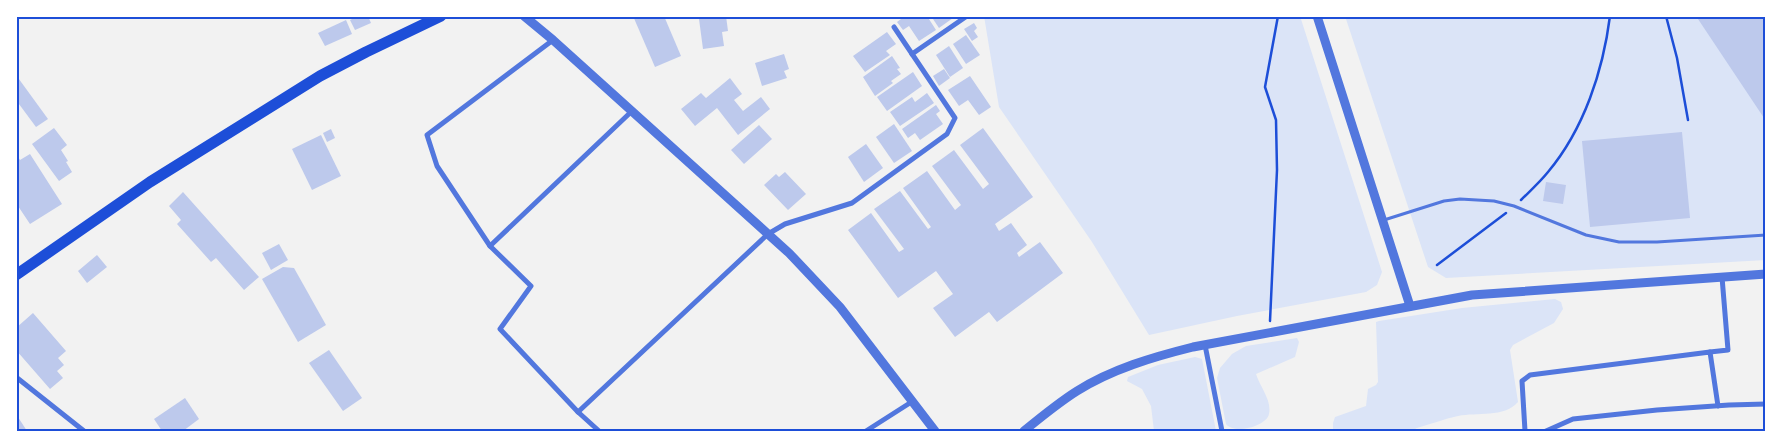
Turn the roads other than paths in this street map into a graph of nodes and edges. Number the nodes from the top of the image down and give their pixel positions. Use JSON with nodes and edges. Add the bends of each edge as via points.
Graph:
{"nodes":[{"id":1,"x":441,"y":16,"type":"edge"},
{"id":2,"x":524,"y":16,"type":"edge"},
{"id":3,"x":967,"y":16,"type":"edge"},
{"id":4,"x":1317,"y":16,"type":"edge"},
{"id":5,"x":894,"y":27,"type":"dead end"},
{"id":6,"x":553,"y":40,"type":"junction"},
{"id":7,"x":912,"y":54,"type":"junction"},
{"id":8,"x":632,"y":112,"type":"junction"},
{"id":9,"x":1382,"y":221,"type":"junction"},
{"id":10,"x":768,"y":234,"type":"junction"},
{"id":11,"x":1766,"y":235,"type":"edge"},
{"id":12,"x":490,"y":246,"type":"junction"},
{"id":13,"x":1766,"y":274,"type":"edge"},
{"id":14,"x":16,"y":275,"type":"edge"},
{"id":15,"x":1722,"y":277,"type":"junction"},
{"id":16,"x":1410,"y":306,"type":"junction"},
{"id":17,"x":1205,"y":344,"type":"junction"},
{"id":18,"x":1710,"y":352,"type":"junction"},
{"id":19,"x":16,"y":377,"type":"edge"},
{"id":20,"x":913,"y":401,"type":"junction"},
{"id":21,"x":1766,"y":404,"type":"edge"},
{"id":22,"x":1718,"y":406,"type":"junction"},
{"id":23,"x":578,"y":412,"type":"junction"},
{"id":24,"x":84,"y":431,"type":"edge"},
{"id":25,"x":599,"y":431,"type":"edge"},
{"id":26,"x":866,"y":431,"type":"edge"},
{"id":27,"x":935,"y":431,"type":"edge"},
{"id":28,"x":1024,"y":431,"type":"edge"},
{"id":29,"x":1222,"y":431,"type":"edge"},
{"id":30,"x":1525,"y":431,"type":"edge"},
{"id":31,"x":1546,"y":431,"type":"edge"}],
"edges":[{"from":1,"to":14,"type":"highway","via":[[297,90],[150,182]]},
{"from":2,"to":6,"type":"street"},
{"from":3,"to":7,"type":"street"},
{"from":4,"to":9,"type":"street"},
{"from":5,"to":7,"type":"street"},
{"from":6,"to":8,"type":"street"},
{"from":6,"to":12,"type":"street","via":[[427,135],[437,166]]},
{"from":7,"to":10,"type":"street","via":[[955,118],[947,134],[852,203],[785,224]]},
{"from":8,"to":10,"type":"street"},
{"from":8,"to":12,"type":"street"},
{"from":9,"to":11,"type":"lane","via":[[1460,199],[1514,206],[1586,235],[1619,242]]},
{"from":9,"to":16,"type":"street"},
{"from":10,"to":20,"type":"street","via":[[840,307]]},
{"from":10,"to":23,"type":"street"},
{"from":12,"to":23,"type":"street","via":[[531,286],[500,329]]},
{"from":13,"to":15,"type":"street"},
{"from":15,"to":16,"type":"street","via":[[1472,295]]},
{"from":15,"to":18,"type":"street","via":[[1728,350]]},
{"from":16,"to":17,"type":"street"},
{"from":17,"to":28,"type":"street","via":[[1150,358],[1110,374],[1077,391]]},
{"from":17,"to":29,"type":"street"},
{"from":18,"to":22,"type":"street"},
{"from":18,"to":30,"type":"street","via":[[1530,375],[1522,381]]},
{"from":19,"to":24,"type":"street"},
{"from":20,"to":26,"type":"street"},
{"from":20,"to":27,"type":"street"},
{"from":21,"to":22,"type":"street"},
{"from":22,"to":31,"type":"street","via":[[1573,419]]},
{"from":23,"to":25,"type":"street"}]}
